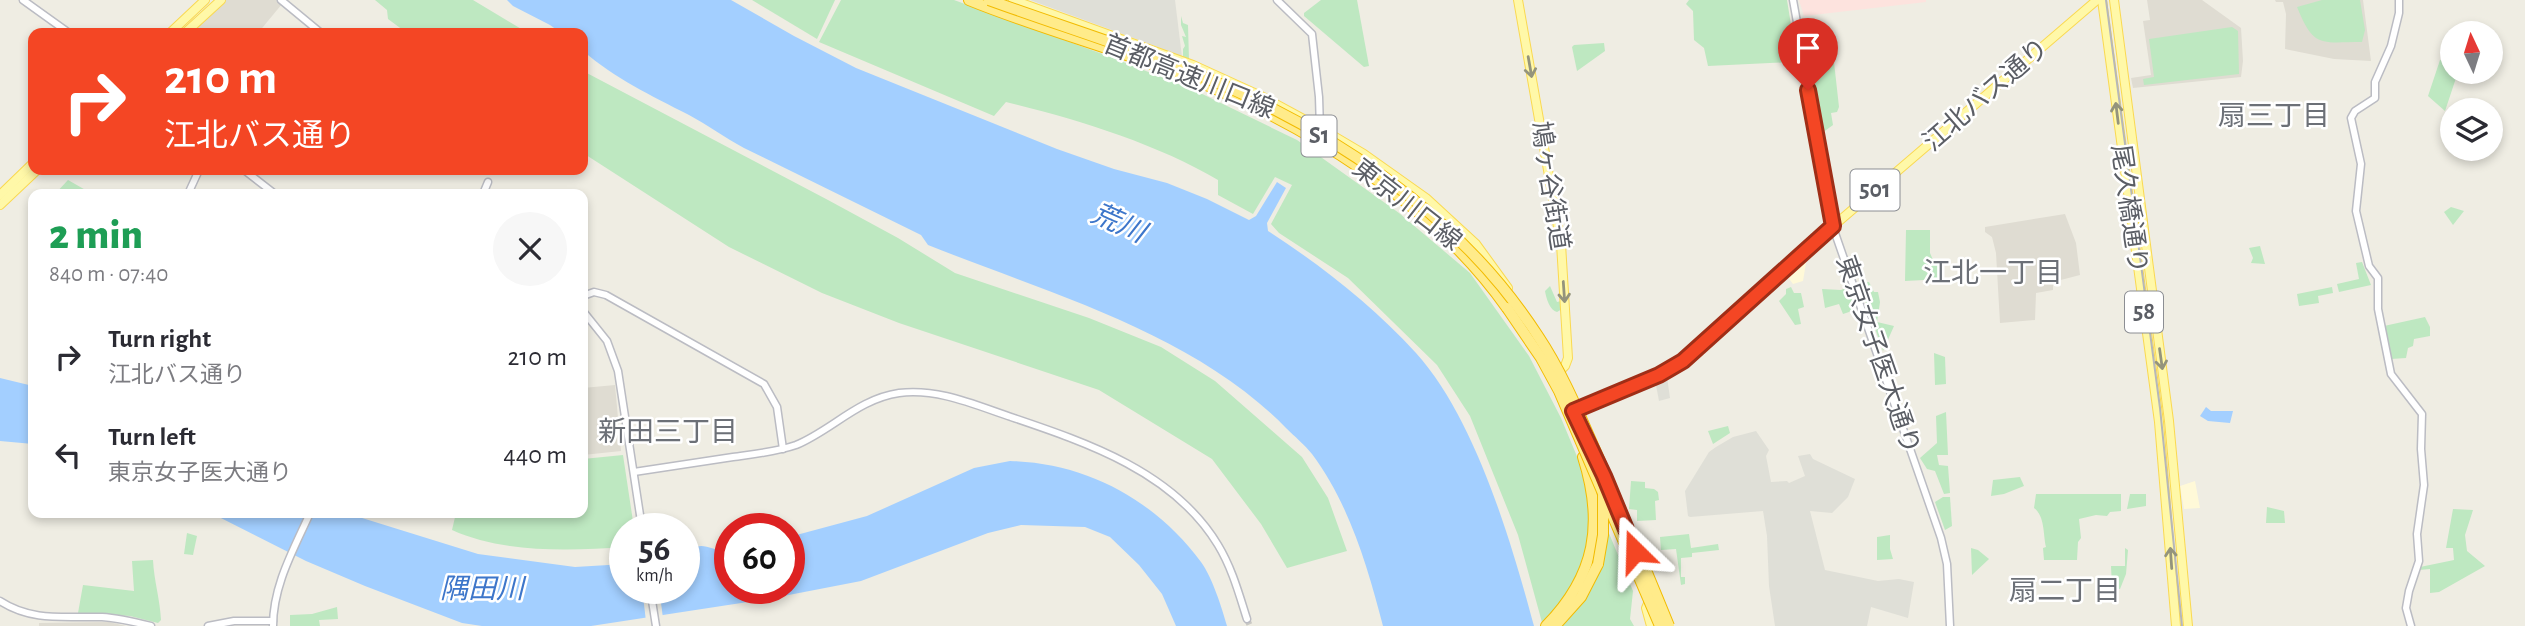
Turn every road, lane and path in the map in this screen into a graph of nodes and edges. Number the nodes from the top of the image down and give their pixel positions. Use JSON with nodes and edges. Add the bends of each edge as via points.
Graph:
{"nodes":[{"id":1,"x":23,"y":0,"type":"edge"},
{"id":2,"x":205,"y":0,"type":"edge"},
{"id":3,"x":213,"y":0,"type":"edge"},
{"id":4,"x":221,"y":0,"type":"edge"},
{"id":5,"x":281,"y":0,"type":"edge"},
{"id":6,"x":970,"y":0,"type":"edge"},
{"id":7,"x":980,"y":0,"type":"edge"},
{"id":8,"x":989,"y":0,"type":"edge"},
{"id":9,"x":1013,"y":0,"type":"edge"},
{"id":10,"x":1277,"y":0,"type":"edge"},
{"id":11,"x":1518,"y":0,"type":"edge"},
{"id":12,"x":1793,"y":0,"type":"edge"},
{"id":13,"x":2100,"y":0,"type":"edge"},
{"id":14,"x":2114,"y":0,"type":"edge"},
{"id":15,"x":2399,"y":0,"type":"edge"},
{"id":16,"x":198,"y":7,"type":"edge"},
{"id":17,"x":62,"y":28,"type":"edge"},
{"id":18,"x":170,"y":28,"type":"edge"},
{"id":19,"x":175,"y":28,"type":"edge"},
{"id":20,"x":182,"y":28,"type":"edge"},
{"id":21,"x":190,"y":28,"type":"edge"},
{"id":22,"x":315,"y":28,"type":"edge"},
{"id":23,"x":1320,"y":128,"type":"junction"},
{"id":24,"x":1316,"y":138,"type":"junction"},
{"id":25,"x":28,"y":168,"type":"edge"},
{"id":26,"x":32,"y":175,"type":"edge"},
{"id":27,"x":250,"y":175,"type":"edge"},
{"id":28,"x":488,"y":182,"type":"dead end"},
{"id":29,"x":269,"y":189,"type":"edge"},
{"id":30,"x":485,"y":189,"type":"edge"},
{"id":31,"x":0,"y":195,"type":"edge"},
{"id":32,"x":0,"y":205,"type":"edge"},
{"id":33,"x":1833,"y":226,"type":"junction"},
{"id":34,"x":588,"y":294,"type":"edge"},
{"id":35,"x":588,"y":317,"type":"edge"},
{"id":36,"x":1558,"y":374,"type":"junction"},
{"id":37,"x":1566,"y":387,"type":"junction"},
{"id":38,"x":1563,"y":400,"type":"junction"},
{"id":39,"x":1576,"y":409,"type":"junction"},
{"id":40,"x":1587,"y":441,"type":"junction"},
{"id":41,"x":783,"y":449,"type":"junction"},
{"id":42,"x":634,"y":472,"type":"junction"},
{"id":43,"x":640,"y":513,"type":"edge"},
{"id":44,"x":308,"y":518,"type":"edge"},
{"id":45,"x":1657,"y":596,"type":"junction"},
{"id":46,"x":0,"y":601,"type":"edge"},
{"id":47,"x":653,"y":604,"type":"edge"},
{"id":48,"x":1247,"y":619,"type":"dead end"},
{"id":49,"x":273,"y":623,"type":"edge"},
{"id":50,"x":151,"y":626,"type":"edge"},
{"id":51,"x":208,"y":626,"type":"edge"},
{"id":52,"x":656,"y":626,"type":"edge"},
{"id":53,"x":1546,"y":626,"type":"edge"},
{"id":54,"x":1555,"y":626,"type":"edge"},
{"id":55,"x":1651,"y":626,"type":"edge"},
{"id":56,"x":1660,"y":626,"type":"edge"},
{"id":57,"x":1669,"y":626,"type":"edge"},
{"id":58,"x":1950,"y":626,"type":"edge"},
{"id":59,"x":2176,"y":626,"type":"edge"},
{"id":60,"x":2188,"y":626,"type":"edge"},
{"id":61,"x":2411,"y":626,"type":"edge"}],
"edges":[{"from":1,"to":17,"type":"street"},
{"from":2,"to":16,"type":"main road"},
{"from":3,"to":16,"type":"main road"},
{"from":4,"to":21,"type":"main road"},
{"from":5,"to":22,"type":"street"},
{"from":6,"to":38,"type":"highway","name":"首都高速川口線","number":"S1","bridge":true,"via":[[1222,92],[1362,170],[1472,261],[1531,342]]},
{"from":7,"to":24,"type":"main road","name":"東京川口線","via":[[1184,71]]},
{"from":8,"to":37,"type":"highway","name":"首都高速川口線","number":"S1","bridge":true,"via":[[1189,71],[1279,112],[1337,146],[1461,240],[1522,311]]},
{"from":9,"to":23,"type":"main road","name":"東京川口線","via":[[1193,65]]},
{"from":10,"to":23,"type":"street","via":[[1312,34]]},
{"from":11,"to":36,"type":"main road","name":"鳩ヶ谷街道","one_way":true,"via":[[1561,244],[1568,350],[1567,362]]},
{"from":12,"to":33,"type":"street","name":"東京女子医大通り"},
{"from":13,"to":33,"type":"main road","name":"江北バス通り","number":"501"},
{"from":59,"to":13,"type":"main road","name":"尾久橋通り","number":"58","one_way":true,"via":[[2159,422]]},
{"from":14,"to":60,"type":"main road","name":"尾久橋通り","number":"58","one_way":true,"via":[[2169,421]]},
{"from":15,"to":61,"type":"street","via":[[2390,47],[2375,82],[2375,98],[2355,111],[2351,121],[2361,164],[2356,211],[2369,266],[2378,278],[2378,309],[2391,374],[2422,414],[2419,561],[2406,608]]},
{"from":16,"to":18,"type":"main road"},
{"from":16,"to":19,"type":"main road"},
{"from":16,"to":20,"type":"main road"},
{"from":23,"to":24,"type":"street"},
{"from":23,"to":36,"type":"main road","name":"東京川口線","via":[[1426,198],[1476,244],[1520,304]]},
{"from":24,"to":36,"type":"main road","name":"東京川口線","via":[[1420,209],[1471,255]]},
{"from":25,"to":31,"type":"main road"},
{"from":26,"to":32,"type":"main road"},
{"from":27,"to":29,"type":"street"},
{"from":28,"to":30,"type":"street"},
{"from":33,"to":39,"type":"main road","name":"江北バス通り","number":"501","via":[[1683,361]]},
{"from":33,"to":58,"type":"street","name":"東京女子医大通り","via":[[1941,538]]},
{"from":34,"to":41,"type":"street","via":[[606,295],[764,384],[777,407]]},
{"from":35,"to":42,"type":"street","via":[[615,361]]},
{"from":36,"to":39,"type":"main road","name":"東京川口線"},
{"from":37,"to":40,"type":"highway","number":"S1","bridge":true},
{"from":37,"to":57,"type":"highway","name":"首都高速川口線","number":"S1","bridge":true},
{"from":38,"to":53,"type":"highway","name":"首都高速川口線","number":"S1","bridge":true,"via":[[1589,477],[1595,524],[1581,580]]},
{"from":38,"to":56,"type":"highway","name":"首都高速川口線","number":"S1","bridge":true},
{"from":39,"to":40,"type":"main road"},
{"from":39,"to":45,"type":"main road","via":[[1604,463]]},
{"from":40,"to":45,"type":"main road"},
{"from":40,"to":54,"type":"highway","number":"S1","bridge":true,"via":[[1603,496],[1601,549],[1581,597]]},
{"from":41,"to":42,"type":"street"},
{"from":41,"to":48,"type":"street","via":[[869,401],[912,392],[961,400],[1077,439],[1138,470],[1188,508],[1226,560]]},
{"from":42,"to":43,"type":"street"},
{"from":44,"to":49,"type":"street","via":[[277,593]]},
{"from":45,"to":55,"type":"main road","via":[[1647,601]]},
{"from":45,"to":57,"type":"main road"},
{"from":46,"to":50,"type":"street","via":[[34,616],[108,617]]},
{"from":47,"to":52,"type":"street"},
{"from":49,"to":51,"type":"street","via":[[237,621]]}]}
